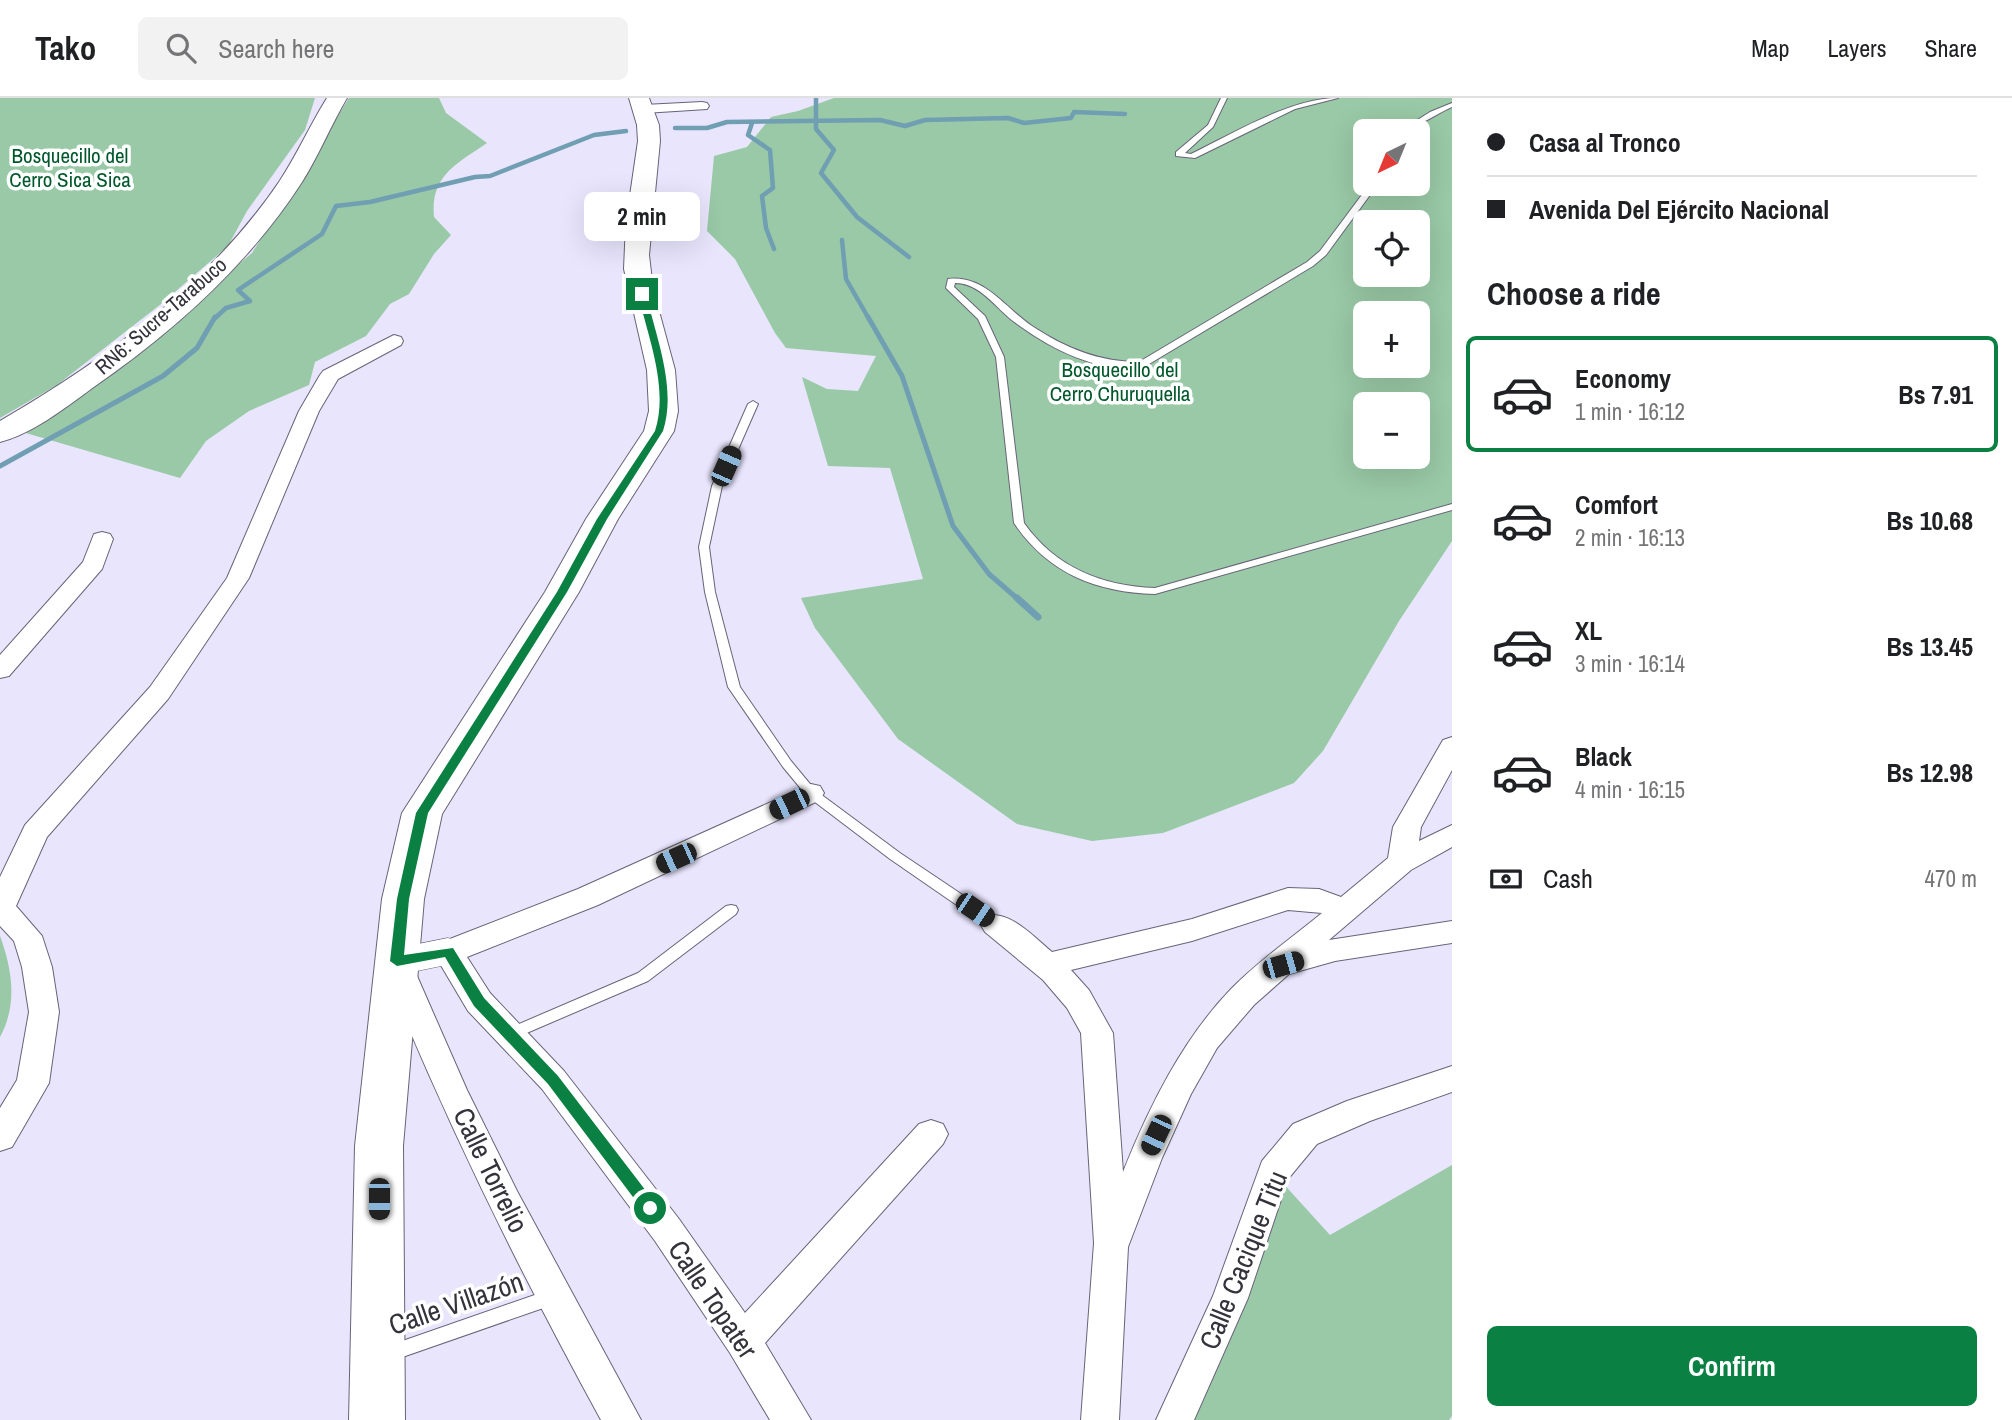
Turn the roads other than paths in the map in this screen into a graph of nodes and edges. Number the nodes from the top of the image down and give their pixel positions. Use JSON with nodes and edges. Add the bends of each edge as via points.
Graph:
{"nodes":[{"id":1,"x":337,"y":98,"type":"edge"},
{"id":2,"x":1224,"y":98,"type":"edge"},
{"id":3,"x":1335,"y":98,"type":"edge"},
{"id":4,"x":642,"y":103,"type":"edge"},
{"id":5,"x":1452,"y":105,"type":"edge"},
{"id":6,"x":702,"y":106,"type":"dead end"},
{"id":7,"x":1422,"y":119,"type":"edge"},
{"id":8,"x":1365,"y":196,"type":"edge"},
{"id":9,"x":394,"y":341,"type":"dead end"},
{"id":10,"x":753,"y":404,"type":"dead end"},
{"id":11,"x":0,"y":433,"type":"edge"},
{"id":12,"x":1452,"y":507,"type":"edge"},
{"id":13,"x":102,"y":539,"type":"dead end"},
{"id":14,"x":0,"y":670,"type":"edge"},
{"id":15,"x":1452,"y":746,"type":"edge"},
{"id":16,"x":811,"y":793,"type":"junction"},
{"id":17,"x":1452,"y":835,"type":"edge"},
{"id":18,"x":1401,"y":863,"type":"junction"},
{"id":19,"x":0,"y":908,"type":"edge"},
{"id":20,"x":731,"y":909,"type":"dead end"},
{"id":21,"x":1344,"y":911,"type":"junction"},
{"id":22,"x":995,"y":924,"type":"joint"},
{"id":23,"x":1452,"y":932,"type":"edge"},
{"id":24,"x":448,"y":952,"type":"junction"},
{"id":25,"x":397,"y":961,"type":"junction"},
{"id":26,"x":1049,"y":964,"type":"junction"},
{"id":27,"x":1283,"y":965,"type":"junction"},
{"id":28,"x":510,"y":1034,"type":"junction"},
{"id":29,"x":1452,"y":1079,"type":"edge"},
{"id":30,"x":931,"y":1134,"type":"dead end"},
{"id":31,"x":0,"y":1137,"type":"edge"},
{"id":32,"x":1111,"y":1247,"type":"junction"},
{"id":33,"x":552,"y":1297,"type":"junction"},
{"id":34,"x":743,"y":1341,"type":"junction"},
{"id":35,"x":378,"y":1358,"type":"junction"},
{"id":36,"x":377,"y":1420,"type":"edge"},
{"id":37,"x":622,"y":1420,"type":"edge"},
{"id":38,"x":792,"y":1420,"type":"edge"},
{"id":39,"x":1100,"y":1420,"type":"edge"},
{"id":40,"x":1175,"y":1420,"type":"edge"}],
"edges":[{"from":1,"to":11,"type":"main road","name":"RN6: Sucre-Tarabuco","via":[[299,169],[262,220],[189,297],[120,356]]},
{"from":2,"to":3,"type":"lane","via":[[1211,126],[1180,154],[1192,156],[1293,108]]},
{"from":4,"to":6,"type":"street"},
{"from":4,"to":25,"type":"main road","via":[[649,141],[637,270],[664,391],[663,418],[562,592],[422,813],[403,899]]},
{"from":5,"to":7,"type":"lane"},
{"from":8,"to":12,"type":"lane","via":[[1310,264],[1141,366],[1119,367],[1083,358],[1016,318],[982,289],[960,280],[951,281],[950,288],[982,318],[1000,357],[1018,523],[1032,542],[1087,579],[1130,592],[1155,591]]},
{"from":9,"to":19,"type":"street","via":[[330,375],[309,411],[238,578],[159,693],[35,832]]},
{"from":10,"to":16,"type":"lane","via":[[717,486],[704,547],[710,592],[734,687]]},
{"from":13,"to":14,"type":"street","via":[[94,565]]},
{"from":15,"to":18,"type":"street","via":[[1407,827]]},
{"from":16,"to":22,"type":"lane"},
{"from":16,"to":24,"type":"street","via":[[588,897]]},
{"from":17,"to":18,"type":"street"},
{"from":18,"to":21,"type":"street"},
{"from":19,"to":31,"type":"street","via":[[27,936],[44,1012],[33,1083]]},
{"from":20,"to":28,"type":"lane","via":[[643,977]]},
{"from":21,"to":26,"type":"street","via":[[1319,900],[1288,900],[1192,930]]},
{"from":21,"to":27,"type":"street"},
{"from":22,"to":26,"type":"street"},
{"from":23,"to":27,"type":"street","via":[[1335,950]]},
{"from":24,"to":25,"type":"street"},
{"from":24,"to":28,"type":"street","name":"Calle Topater","via":[[479,1002]]},
{"from":25,"to":33,"type":"street","name":"Calle Torrelio","via":[[426,1034]]},
{"from":25,"to":35,"type":"main road","via":[[379,1146]]},
{"from":26,"to":32,"type":"street","via":[[1086,1009],[1097,1033]]},
{"from":27,"to":32,"type":"street","via":[[1243,996],[1206,1040],[1145,1158]]},
{"from":28,"to":34,"type":"street","name":"Calle Topater","via":[[562,1091],[667,1230]]},
{"from":29,"to":40,"type":"street","name":"Calle Cacique Titu","via":[[1305,1134],[1274,1171],[1230,1298]]},
{"from":30,"to":34,"type":"street"},
{"from":32,"to":39,"type":"street"},
{"from":33,"to":35,"type":"lane","name":"Calle Villazón"},
{"from":33,"to":37,"type":"street","name":"Calle Torrelio"},
{"from":34,"to":38,"type":"street","name":"Calle Topater"},
{"from":35,"to":36,"type":"main road"}]}
